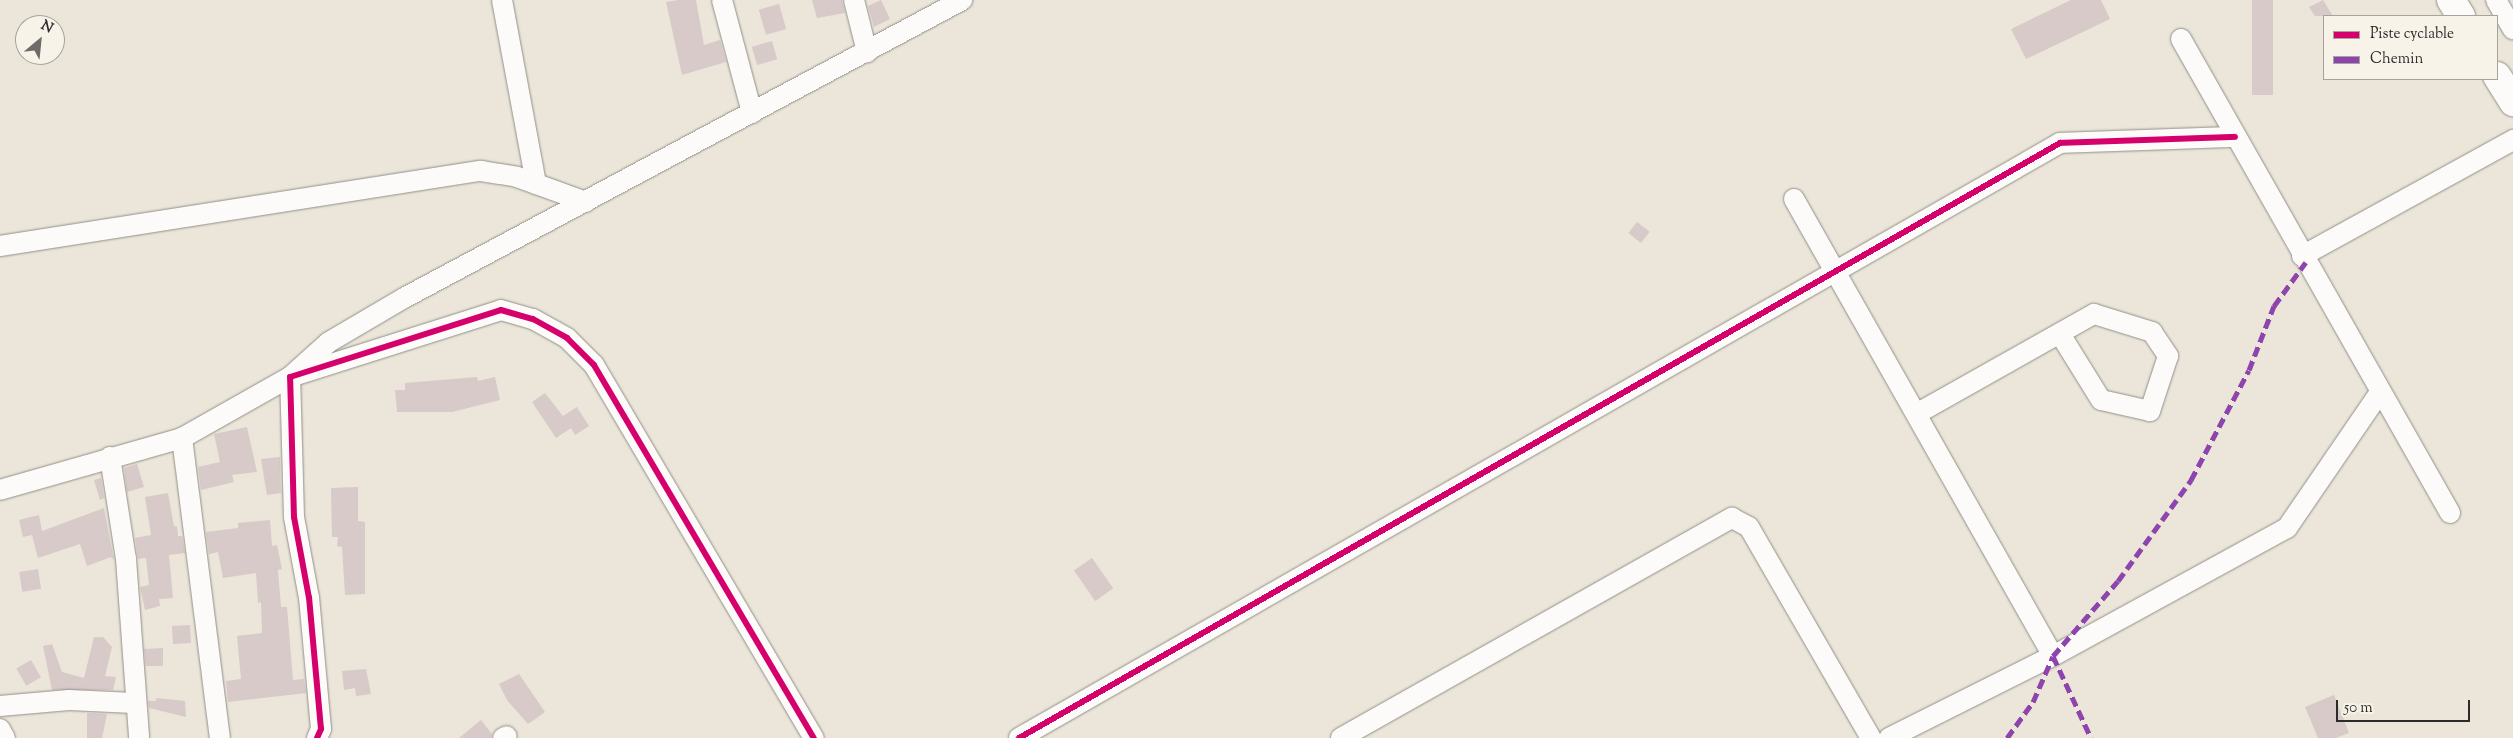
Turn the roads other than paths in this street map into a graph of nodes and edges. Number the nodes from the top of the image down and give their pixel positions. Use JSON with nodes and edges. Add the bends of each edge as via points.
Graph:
{"nodes":[{"id":1,"x":502,"y":0,"type":"edge"},
{"id":2,"x":722,"y":0,"type":"edge"},
{"id":3,"x":854,"y":0,"type":"edge"},
{"id":4,"x":2451,"y":0,"type":"edge"},
{"id":5,"x":2496,"y":0,"type":"edge"},
{"id":6,"x":958,"y":1,"type":"edge"},
{"id":7,"x":2459,"y":15,"type":"edge"},
{"id":8,"x":2513,"y":29,"type":"edge"},
{"id":9,"x":2181,"y":39,"type":"dead end"},
{"id":10,"x":867,"y":52,"type":"junction"},
{"id":11,"x":2498,"y":78,"type":"edge"},
{"id":12,"x":2513,"y":102,"type":"edge"},
{"id":13,"x":752,"y":113,"type":"junction"},
{"id":14,"x":2235,"y":137,"type":"junction"},
{"id":15,"x":2513,"y":140,"type":"edge"},
{"id":16,"x":536,"y":184,"type":"junction"},
{"id":17,"x":1794,"y":198,"type":"dead end"},
{"id":18,"x":586,"y":202,"type":"junction"},
{"id":19,"x":0,"y":246,"type":"edge"},
{"id":20,"x":2302,"y":256,"type":"junction"},
{"id":21,"x":1835,"y":270,"type":"junction"},
{"id":22,"x":2060,"y":334,"type":"junction"},
{"id":23,"x":290,"y":377,"type":"junction"},
{"id":24,"x":2380,"y":392,"type":"junction"},
{"id":25,"x":1918,"y":413,"type":"junction"},
{"id":26,"x":182,"y":438,"type":"junction"},
{"id":27,"x":110,"y":457,"type":"junction"},
{"id":28,"x":0,"y":490,"type":"edge"},
{"id":29,"x":2450,"y":513,"type":"dead end"},
{"id":30,"x":2054,"y":656,"type":"junction"},
{"id":31,"x":134,"y":703,"type":"junction"},
{"id":32,"x":0,"y":706,"type":"edge"},
{"id":33,"x":0,"y":729,"type":"edge"},
{"id":34,"x":1024,"y":737,"type":"edge"},
{"id":35,"x":5,"y":738,"type":"edge"},
{"id":36,"x":139,"y":738,"type":"edge"},
{"id":37,"x":220,"y":738,"type":"edge"},
{"id":38,"x":317,"y":738,"type":"edge"},
{"id":39,"x":814,"y":738,"type":"edge"},
{"id":40,"x":1340,"y":738,"type":"edge"},
{"id":41,"x":1871,"y":738,"type":"edge"},
{"id":42,"x":1890,"y":738,"type":"edge"}],
"edges":[{"from":1,"to":16,"type":"street"},
{"from":2,"to":13,"type":"street"},
{"from":3,"to":10,"type":"street"},
{"from":4,"to":7,"type":"highway"},
{"from":5,"to":8,"type":"street"},
{"from":6,"to":10,"type":"street"},
{"from":9,"to":14,"type":"street"},
{"from":10,"to":13,"type":"street"},
{"from":11,"to":12,"type":"highway"},
{"from":13,"to":18,"type":"street"},
{"from":14,"to":20,"type":"street"},
{"from":14,"to":21,"type":"street","via":[[2060,143]]},
{"from":15,"to":20,"type":"street"},
{"from":16,"to":18,"type":"street"},
{"from":16,"to":19,"type":"street","via":[[481,171]]},
{"from":17,"to":21,"type":"street"},
{"from":18,"to":23,"type":"street","via":[[404,298],[329,342]]},
{"from":20,"to":24,"type":"street"},
{"from":21,"to":25,"type":"street"},
{"from":21,"to":34,"type":"street"},
{"from":22,"to":22,"type":"street","via":[[2094,314],[2152,332],[2168,356],[2150,411],[2102,400]]},
{"from":22,"to":25,"type":"street"},
{"from":23,"to":26,"type":"street"},
{"from":23,"to":38,"type":"street","via":[[294,517],[310,607],[321,729]]},
{"from":23,"to":39,"type":"street","via":[[501,310],[533,319],[567,338],[594,365]]},
{"from":24,"to":29,"type":"street"},
{"from":24,"to":30,"type":"street","via":[[2287,528]]},
{"from":25,"to":30,"type":"street"},
{"from":26,"to":27,"type":"street"},
{"from":26,"to":37,"type":"street"},
{"from":27,"to":28,"type":"street"},
{"from":27,"to":31,"type":"street","via":[[126,559]]},
{"from":30,"to":42,"type":"street"},
{"from":31,"to":32,"type":"street","via":[[69,700]]},
{"from":31,"to":36,"type":"street"},
{"from":33,"to":35,"type":"street"},
{"from":40,"to":41,"type":"street","via":[[1732,518],[1749,527]]}]}
